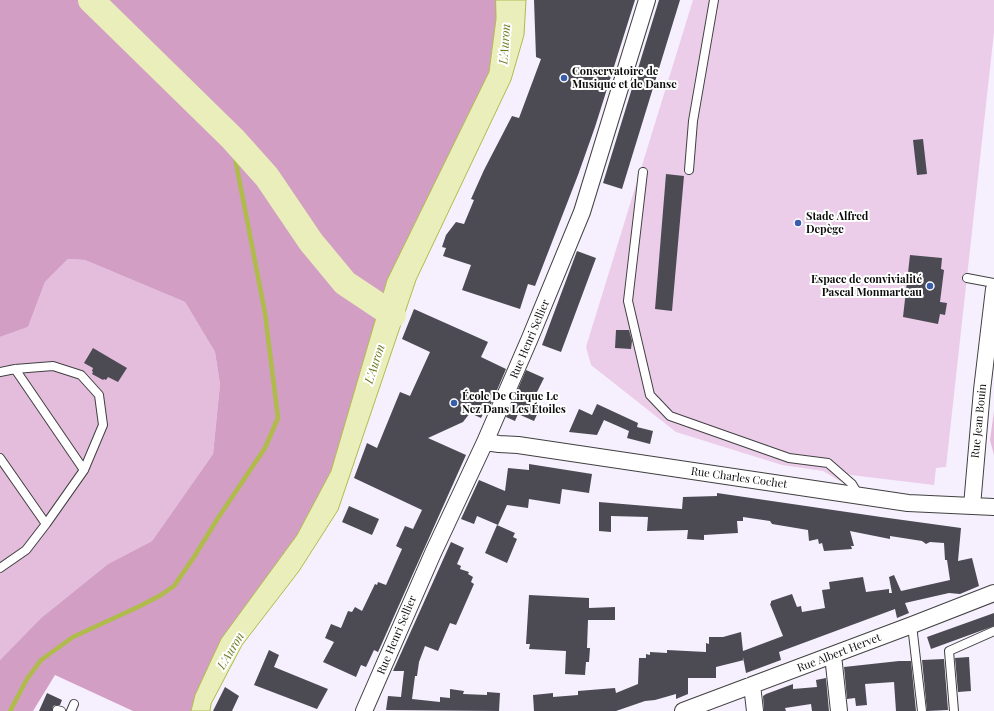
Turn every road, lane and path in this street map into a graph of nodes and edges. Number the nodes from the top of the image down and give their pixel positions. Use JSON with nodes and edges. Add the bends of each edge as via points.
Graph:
{"nodes":[{"id":1,"x":647,"y":0,"type":"edge"},
{"id":2,"x":714,"y":0,"type":"edge"},
{"id":3,"x":689,"y":170,"type":"dead end"},
{"id":4,"x":642,"y":172,"type":"dead end"},
{"id":5,"x":967,"y":278,"type":"dead end"},
{"id":6,"x":994,"y":283,"type":"edge"},
{"id":7,"x":994,"y":289,"type":"edge"},
{"id":8,"x":15,"y":369,"type":"junction"},
{"id":9,"x":0,"y":372,"type":"edge"},
{"id":10,"x":485,"y":442,"type":"junction"},
{"id":11,"x":0,"y":458,"type":"edge"},
{"id":12,"x":84,"y":470,"type":"junction"},
{"id":13,"x":858,"y":494,"type":"junction"},
{"id":14,"x":972,"y":506,"type":"junction"},
{"id":15,"x":994,"y":507,"type":"edge"},
{"id":16,"x":46,"y":524,"type":"junction"},
{"id":17,"x":0,"y":568,"type":"edge"},
{"id":18,"x":994,"y":593,"type":"edge"},
{"id":19,"x":912,"y":625,"type":"junction"},
{"id":20,"x":994,"y":631,"type":"edge"},
{"id":21,"x":833,"y":655,"type":"junction"},
{"id":22,"x":752,"y":685,"type":"junction"},
{"id":23,"x":364,"y":711,"type":"edge"},
{"id":24,"x":683,"y":711,"type":"edge"},
{"id":25,"x":755,"y":711,"type":"edge"},
{"id":26,"x":839,"y":711,"type":"edge"},
{"id":27,"x":922,"y":711,"type":"edge"},
{"id":28,"x":954,"y":711,"type":"edge"}],
"edges":[{"from":1,"to":10,"type":"street","name":"Rue Henri Sellier","via":[[582,212]]},
{"from":2,"to":3,"type":"lane","via":[[693,122]]},
{"from":4,"to":13,"type":"lane","via":[[628,301],[650,395],[670,416],[789,458],[828,464],[852,484]]},
{"from":5,"to":6,"type":"lane"},
{"from":7,"to":14,"type":"street","name":"Rue Jean Bouin"},
{"from":8,"to":9,"type":"lane"},
{"from":8,"to":12,"type":"lane"},
{"from":8,"to":12,"type":"lane","via":[[53,366],[81,375],[99,395],[103,425]]},
{"from":10,"to":13,"type":"street","name":"Rue Charles Cochet"},
{"from":10,"to":23,"type":"street","name":"Rue Henri Sellier"},
{"from":11,"to":16,"type":"lane"},
{"from":12,"to":16,"type":"lane"},
{"from":13,"to":14,"type":"street","name":"Rue Charles Cochet","via":[[908,502]]},
{"from":14,"to":15,"type":"street","name":"Rue Charles Cochet"},
{"from":16,"to":17,"type":"lane","via":[[26,550]]},
{"from":18,"to":19,"type":"street","name":"Rue Albert Hervet"},
{"from":19,"to":21,"type":"street","name":"Rue Albert Hervet"},
{"from":19,"to":27,"type":"lane"},
{"from":20,"to":28,"type":"lane","via":[[949,651]]},
{"from":21,"to":22,"type":"street","name":"Rue Albert Hervet"},
{"from":21,"to":26,"type":"street"},
{"from":22,"to":24,"type":"street","name":"Rue Albert Hervet"},
{"from":22,"to":25,"type":"street"}]}
